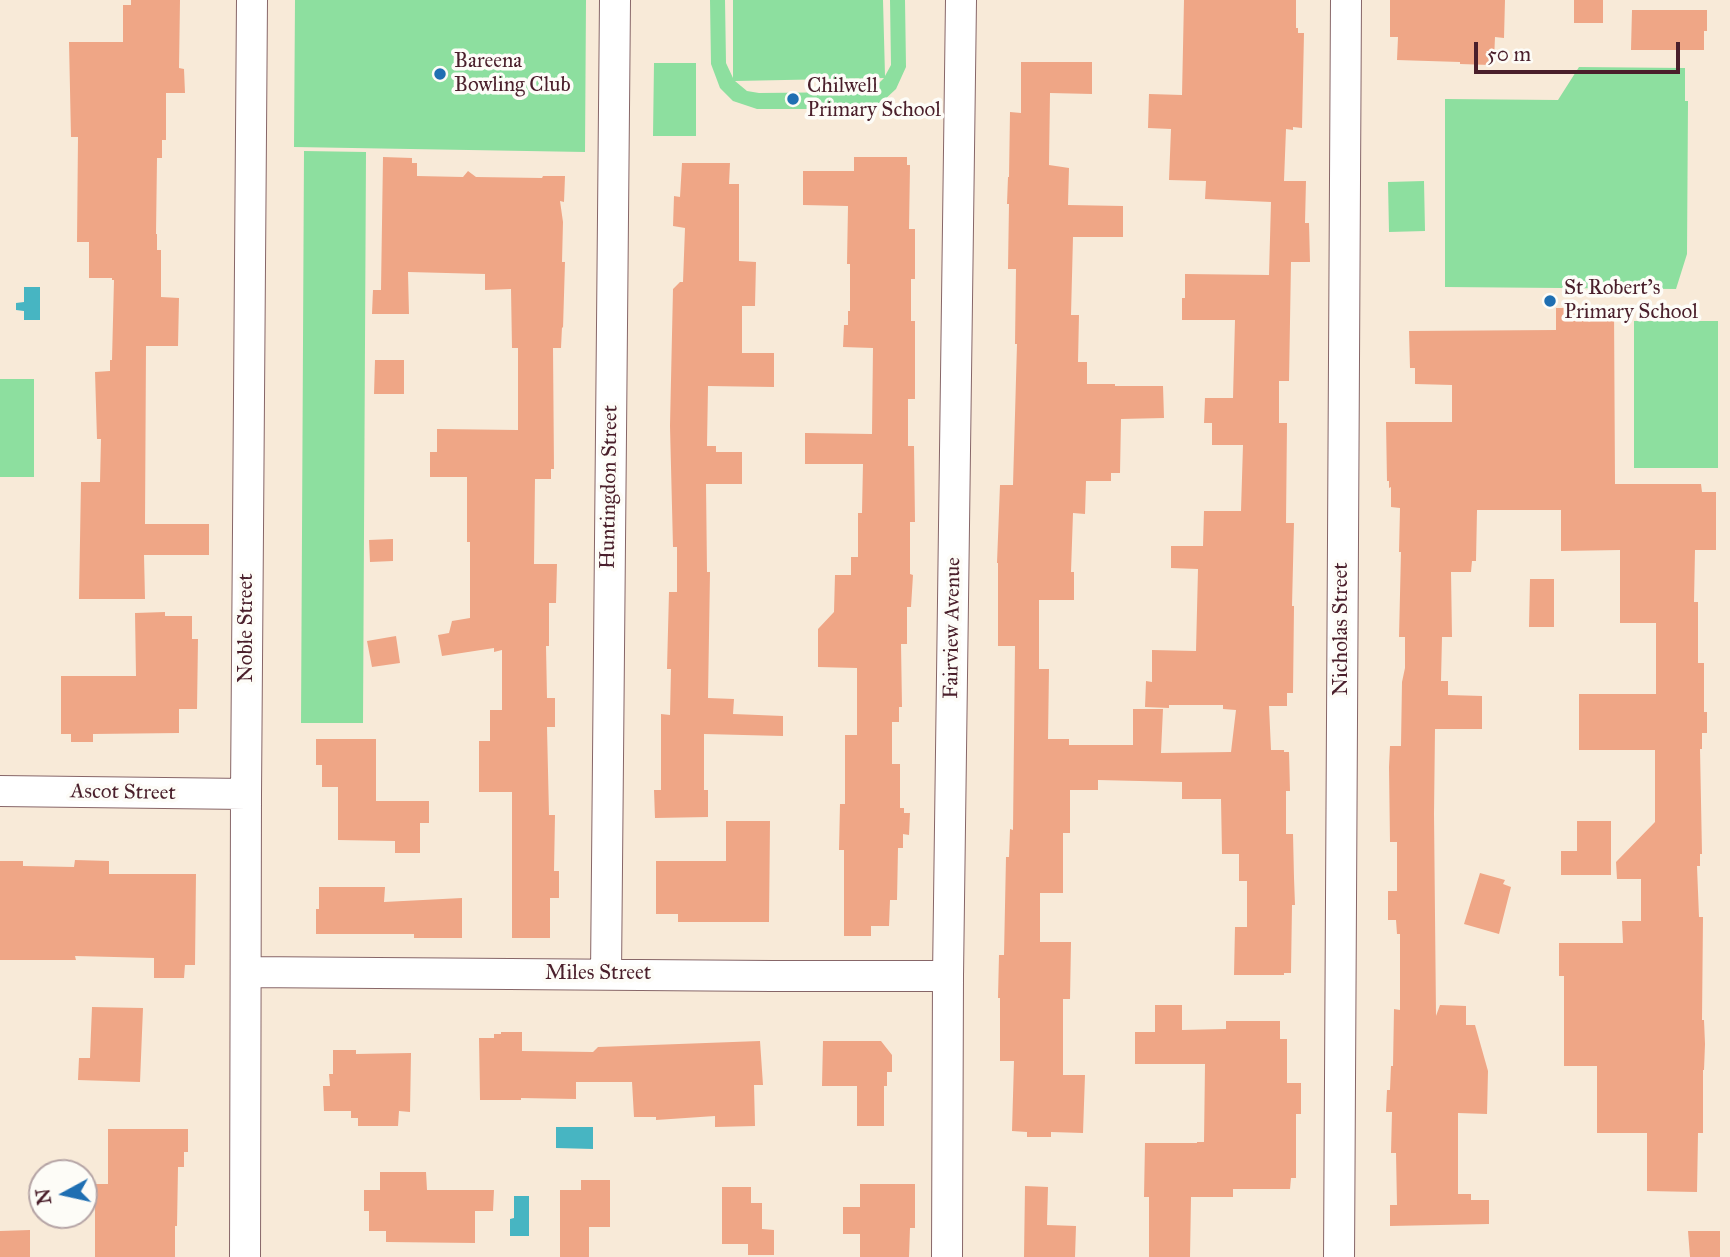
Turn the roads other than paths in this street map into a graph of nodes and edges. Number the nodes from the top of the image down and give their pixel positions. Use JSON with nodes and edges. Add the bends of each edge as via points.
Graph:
{"nodes":[{"id":1,"x":252,"y":0,"type":"edge"},
{"id":2,"x":615,"y":0,"type":"edge"},
{"id":3,"x":961,"y":0,"type":"edge"},
{"id":4,"x":1346,"y":0,"type":"edge"},
{"id":5,"x":0,"y":791,"type":"edge"},
{"id":6,"x":246,"y":794,"type":"junction"},
{"id":7,"x":247,"y":972,"type":"junction"},
{"id":8,"x":606,"y":974,"type":"junction"},
{"id":9,"x":948,"y":976,"type":"junction"},
{"id":10,"x":246,"y":1257,"type":"edge"},
{"id":11,"x":947,"y":1257,"type":"edge"},
{"id":12,"x":1339,"y":1257,"type":"edge"}],
"edges":[{"from":1,"to":6,"type":"street","name":"Noble Street"},
{"from":2,"to":8,"type":"street","name":"Huntingdon Street"},
{"from":3,"to":9,"type":"street","name":"Fairview Avenue"},
{"from":4,"to":12,"type":"street","name":"Nicholas Street"},
{"from":5,"to":6,"type":"street","name":"Ascot Street"},
{"from":6,"to":7,"type":"street","name":"Noble Street"},
{"from":7,"to":8,"type":"street","name":"Miles Street"},
{"from":7,"to":10,"type":"street","name":"Noble Street"},
{"from":8,"to":9,"type":"street","name":"Miles Street"},
{"from":9,"to":11,"type":"street","name":"Fairview Avenue"}]}
